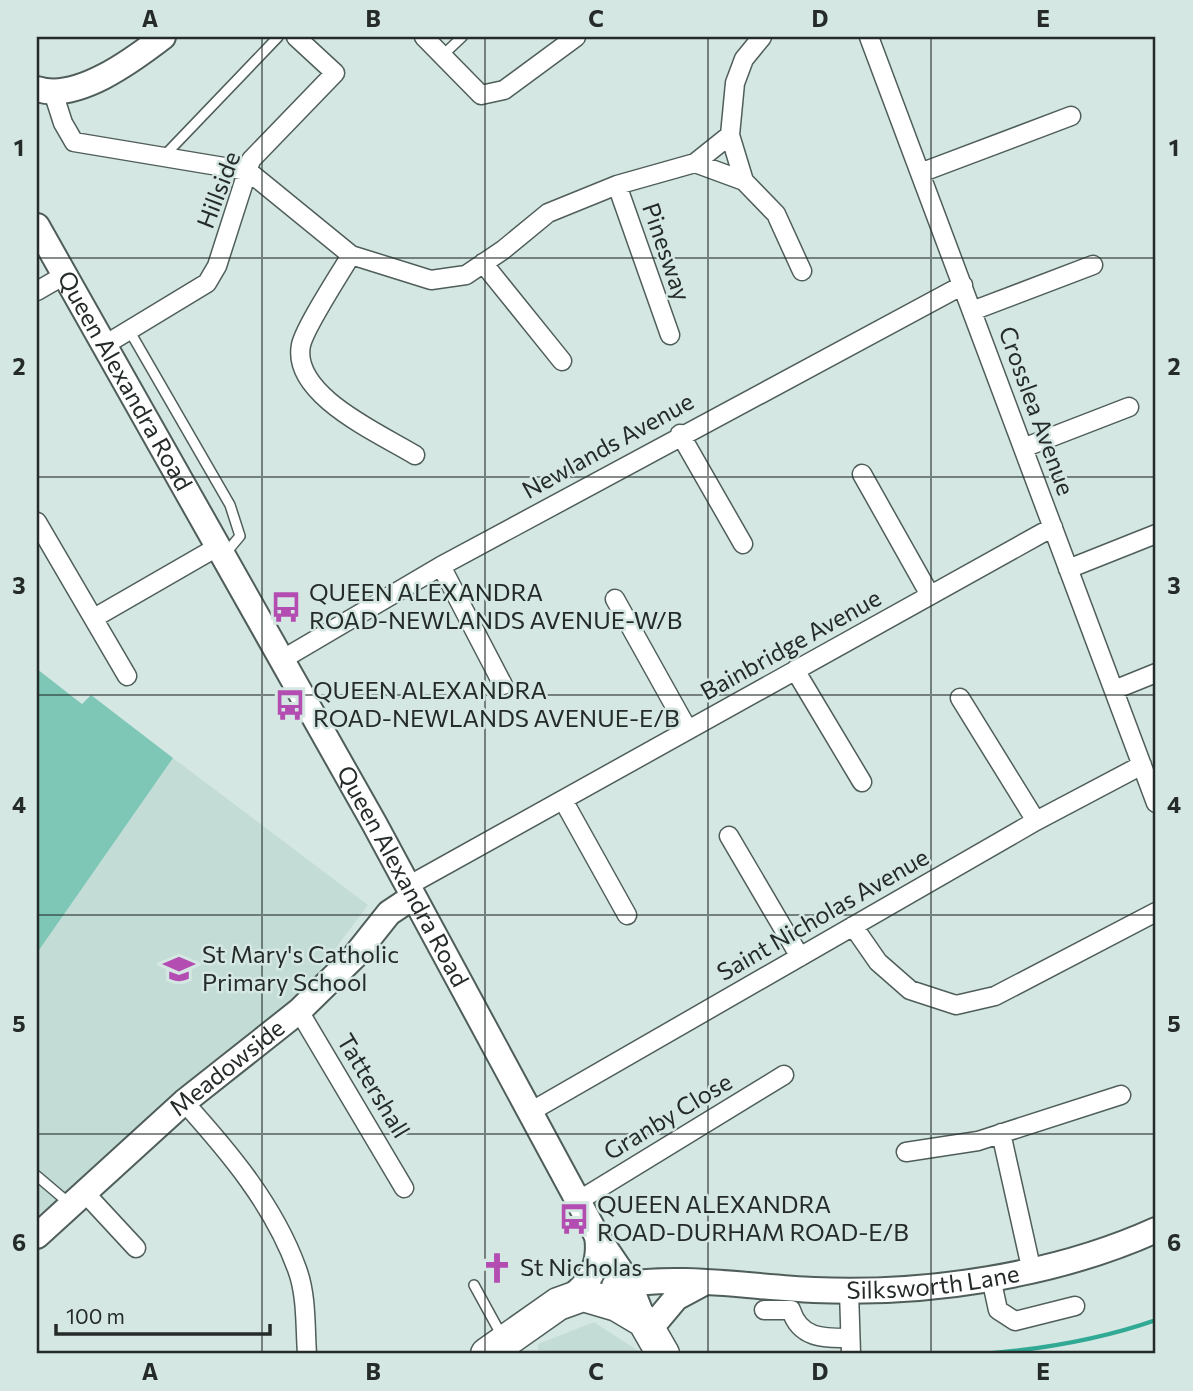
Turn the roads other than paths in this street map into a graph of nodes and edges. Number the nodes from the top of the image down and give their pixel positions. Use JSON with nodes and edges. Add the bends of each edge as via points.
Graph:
{"nodes":[{"id":1,"x":163,"y":37,"type":"edge"},
{"id":2,"x":278,"y":37,"type":"edge"},
{"id":3,"x":296,"y":37,"type":"edge"},
{"id":4,"x":424,"y":37,"type":"edge"},
{"id":5,"x":462,"y":37,"type":"edge"},
{"id":6,"x":576,"y":37,"type":"edge"},
{"id":7,"x":762,"y":37,"type":"edge"},
{"id":8,"x":869,"y":37,"type":"edge"},
{"id":9,"x":443,"y":55,"type":"junction"},
{"id":10,"x":42,"y":91,"type":"edge"},
{"id":11,"x":1070,"y":116,"type":"dead end"},
{"id":12,"x":730,"y":135,"type":"junction"},
{"id":13,"x":164,"y":156,"type":"junction"},
{"id":14,"x":695,"y":163,"type":"junction"},
{"id":15,"x":247,"y":172,"type":"junction"},
{"id":16,"x":920,"y":173,"type":"junction"},
{"id":17,"x":744,"y":181,"type":"junction"},
{"id":18,"x":617,"y":185,"type":"junction"},
{"id":19,"x":37,"y":226,"type":"edge"},
{"id":20,"x":351,"y":255,"type":"junction"},
{"id":21,"x":483,"y":263,"type":"junction"},
{"id":22,"x":1093,"y":265,"type":"dead end"},
{"id":23,"x":802,"y":271,"type":"dead end"},
{"id":24,"x":64,"y":276,"type":"junction"},
{"id":25,"x":962,"y":285,"type":"junction"},
{"id":26,"x":37,"y":290,"type":"edge"},
{"id":27,"x":972,"y":311,"type":"junction"},
{"id":28,"x":129,"y":330,"type":"junction"},
{"id":29,"x":670,"y":335,"type":"dead end"},
{"id":30,"x":103,"y":346,"type":"junction"},
{"id":31,"x":562,"y":361,"type":"dead end"},
{"id":32,"x":1129,"y":407,"type":"dead end"},
{"id":33,"x":680,"y":435,"type":"junction"},
{"id":34,"x":1023,"y":448,"type":"junction"},
{"id":35,"x":415,"y":455,"type":"dead end"},
{"id":36,"x":862,"y":474,"type":"dead end"},
{"id":37,"x":37,"y":522,"type":"edge"},
{"id":38,"x":1053,"y":527,"type":"junction"},
{"id":39,"x":1156,"y":534,"type":"edge"},
{"id":40,"x":743,"y":544,"type":"dead end"},
{"id":41,"x":44,"y":550,"type":"edge"},
{"id":42,"x":222,"y":551,"type":"junction"},
{"id":43,"x":441,"y":566,"type":"junction"},
{"id":44,"x":1068,"y":569,"type":"junction"},
{"id":45,"x":930,"y":595,"type":"junction"},
{"id":46,"x":615,"y":599,"type":"dead end"},
{"id":47,"x":94,"y":618,"type":"junction"},
{"id":48,"x":283,"y":659,"type":"junction"},
{"id":49,"x":796,"y":670,"type":"junction"},
{"id":50,"x":1156,"y":673,"type":"edge"},
{"id":51,"x":127,"y":677,"type":"dead end"},
{"id":52,"x":503,"y":685,"type":"dead end"},
{"id":53,"x":1114,"y":690,"type":"junction"},
{"id":54,"x":960,"y":698,"type":"dead end"},
{"id":55,"x":688,"y":730,"type":"junction"},
{"id":56,"x":1142,"y":765,"type":"junction"},
{"id":57,"x":862,"y":782,"type":"dead end"},
{"id":58,"x":563,"y":800,"type":"junction"},
{"id":59,"x":1156,"y":803,"type":"edge"},
{"id":60,"x":1036,"y":821,"type":"junction"},
{"id":61,"x":729,"y":836,"type":"dead end"},
{"id":62,"x":410,"y":892,"type":"junction"},
{"id":63,"x":1156,"y":912,"type":"edge"},
{"id":64,"x":627,"y":915,"type":"dead end"},
{"id":65,"x":853,"y":926,"type":"junction"},
{"id":66,"x":800,"y":957,"type":"junction"},
{"id":67,"x":299,"y":1011,"type":"junction"},
{"id":68,"x":784,"y":1075,"type":"dead end"},
{"id":69,"x":1121,"y":1095,"type":"dead end"},
{"id":70,"x":184,"y":1102,"type":"junction"},
{"id":71,"x":530,"y":1112,"type":"junction"},
{"id":72,"x":1001,"y":1133,"type":"junction"},
{"id":73,"x":906,"y":1152,"type":"dead end"},
{"id":74,"x":37,"y":1176,"type":"edge"},
{"id":75,"x":404,"y":1188,"type":"dead end"},
{"id":76,"x":78,"y":1199,"type":"junction"},
{"id":77,"x":578,"y":1200,"type":"junction"},
{"id":78,"x":1156,"y":1230,"type":"edge"},
{"id":79,"x":37,"y":1236,"type":"edge"},
{"id":80,"x":597,"y":1236,"type":"junction"},
{"id":81,"x":136,"y":1248,"type":"dead end"},
{"id":82,"x":1032,"y":1272,"type":"junction"},
{"id":83,"x":991,"y":1278,"type":"junction"},
{"id":84,"x":629,"y":1283,"type":"junction"},
{"id":85,"x":704,"y":1283,"type":"junction"},
{"id":86,"x":474,"y":1285,"type":"dead end"},
{"id":87,"x":849,"y":1292,"type":"junction"},
{"id":88,"x":577,"y":1296,"type":"junction"},
{"id":89,"x":1075,"y":1306,"type":"dead end"},
{"id":90,"x":764,"y":1310,"type":"dead end"},
{"id":91,"x":652,"y":1335,"type":"edge"},
{"id":92,"x":850,"y":1346,"type":"edge"},
{"id":93,"x":499,"y":1349,"type":"edge"},
{"id":94,"x":307,"y":1354,"type":"edge"}],
"edges":[{"from":1,"to":10,"type":"street","via":[[103,78]]},
{"from":2,"to":13,"type":"lane"},
{"from":3,"to":15,"type":"street","name":"Hillside","via":[[335,74],[251,160]]},
{"from":4,"to":9,"type":"street"},
{"from":5,"to":9,"type":"lane"},
{"from":6,"to":9,"type":"street","via":[[504,90],[481,95]]},
{"from":7,"to":12,"type":"street","via":[[744,59],[735,83]]},
{"from":8,"to":16,"type":"street","name":"Crosslea Avenue"},
{"from":10,"to":13,"type":"street","via":[[74,142]]},
{"from":11,"to":16,"type":"street"},
{"from":12,"to":14,"type":"street"},
{"from":12,"to":17,"type":"street"},
{"from":13,"to":15,"type":"street"},
{"from":14,"to":17,"type":"street"},
{"from":14,"to":18,"type":"street"},
{"from":15,"to":20,"type":"street"},
{"from":15,"to":28,"type":"street","name":"Hillside","via":[[208,283]]},
{"from":16,"to":25,"type":"street","name":"Crosslea Avenue"},
{"from":17,"to":23,"type":"street","via":[[776,214]]},
{"from":18,"to":21,"type":"street","via":[[548,213]]},
{"from":18,"to":29,"type":"street","name":"Pinesway"},
{"from":19,"to":24,"type":"street","name":"Queen Alexandra Road"},
{"from":20,"to":21,"type":"street","via":[[431,280],[466,275]]},
{"from":20,"to":35,"type":"street","via":[[301,344],[301,369],[324,399]]},
{"from":21,"to":31,"type":"street"},
{"from":22,"to":27,"type":"street"},
{"from":24,"to":26,"type":"street"},
{"from":24,"to":30,"type":"street","name":"Queen Alexandra Road"},
{"from":25,"to":27,"type":"street","name":"Crosslea Avenue"},
{"from":25,"to":33,"type":"street","name":"Newlands Avenue"},
{"from":27,"to":34,"type":"street","name":"Crosslea Avenue"},
{"from":28,"to":30,"type":"street","name":"Hillside"},
{"from":28,"to":42,"type":"lane","via":[[230,505],[240,536]]},
{"from":30,"to":42,"type":"street","name":"Queen Alexandra Road"},
{"from":32,"to":34,"type":"street"},
{"from":33,"to":40,"type":"street"},
{"from":33,"to":43,"type":"street","name":"Newlands Avenue"},
{"from":34,"to":38,"type":"street","name":"Crosslea Avenue"},
{"from":36,"to":45,"type":"street"},
{"from":37,"to":41,"type":"street"},
{"from":38,"to":44,"type":"street","name":"Crosslea Avenue"},
{"from":38,"to":45,"type":"street","name":"Bainbridge Avenue"},
{"from":39,"to":44,"type":"street"},
{"from":41,"to":47,"type":"street"},
{"from":42,"to":47,"type":"street"},
{"from":42,"to":48,"type":"street","name":"Queen Alexandra Road"},
{"from":43,"to":48,"type":"street","name":"Newlands Avenue"},
{"from":43,"to":52,"type":"street"},
{"from":44,"to":53,"type":"street","name":"Crosslea Avenue"},
{"from":45,"to":49,"type":"street","name":"Bainbridge Avenue"},
{"from":46,"to":55,"type":"street"},
{"from":47,"to":51,"type":"street"},
{"from":48,"to":62,"type":"street","name":"Queen Alexandra Road"},
{"from":49,"to":55,"type":"street","name":"Bainbridge Avenue"},
{"from":49,"to":57,"type":"street"},
{"from":50,"to":53,"type":"street"},
{"from":53,"to":56,"type":"street","name":"Crosslea Avenue"},
{"from":54,"to":60,"type":"street"},
{"from":55,"to":58,"type":"street","name":"Bainbridge Avenue"},
{"from":56,"to":59,"type":"street","name":"Crosslea Avenue"},
{"from":56,"to":60,"type":"street","name":"Saint Nicholas Avenue"},
{"from":58,"to":62,"type":"street","name":"Bainbridge Avenue"},
{"from":58,"to":64,"type":"street"},
{"from":60,"to":65,"type":"street","name":"Saint Nicholas Avenue"},
{"from":61,"to":66,"type":"street"},
{"from":62,"to":67,"type":"street","name":"Meadowside"},
{"from":62,"to":71,"type":"street","name":"Queen Alexandra Road"},
{"from":63,"to":65,"type":"street","via":[[995,996],[956,1005],[910,990],[878,962]]},
{"from":65,"to":66,"type":"street","name":"Saint Nicholas Avenue"},
{"from":66,"to":71,"type":"street","name":"Saint Nicholas Avenue"},
{"from":67,"to":70,"type":"street","name":"Meadowside"},
{"from":67,"to":75,"type":"street","name":"Tattershall"},
{"from":68,"to":77,"type":"street","name":"Granby Close"},
{"from":69,"to":72,"type":"street"},
{"from":70,"to":76,"type":"street","name":"Meadowside"},
{"from":70,"to":94,"type":"street","via":[[247,1176],[284,1241],[298,1271]]},
{"from":71,"to":77,"type":"street","name":"Queen Alexandra Road"},
{"from":72,"to":73,"type":"street"},
{"from":72,"to":82,"type":"street"},
{"from":74,"to":76,"type":"lane"},
{"from":76,"to":79,"type":"street","name":"Meadowside"},
{"from":76,"to":81,"type":"street"},
{"from":77,"to":80,"type":"street","name":"Queen Alexandra Road"},
{"from":78,"to":82,"type":"street","name":"Silksworth Lane"},
{"from":80,"to":84,"type":"street","name":"Queen Alexandra Road"},
{"from":80,"to":88,"type":"street","via":[[597,1263]]},
{"from":82,"to":83,"type":"street","name":"Silksworth Lane"},
{"from":83,"to":87,"type":"street","name":"Silksworth Lane"},
{"from":83,"to":89,"type":"street","via":[[998,1310],[1015,1321]]},
{"from":84,"to":85,"type":"street","name":"Silksworth Lane","via":[[673,1279]]},
{"from":84,"to":88,"type":"street","name":"Silksworth Lane"},
{"from":84,"to":91,"type":"street","name":"Queen Alexandra Road"},
{"from":85,"to":87,"type":"street","name":"Silksworth Lane"},
{"from":85,"to":91,"type":"street","via":[[677,1298]]},
{"from":86,"to":93,"type":"lane"},
{"from":87,"to":92,"type":"street"},
{"from":88,"to":91,"type":"highway","via":[[617,1305]]},
{"from":88,"to":93,"type":"highway"},
{"from":90,"to":92,"type":"street","via":[[791,1310],[803,1331]]}]}
